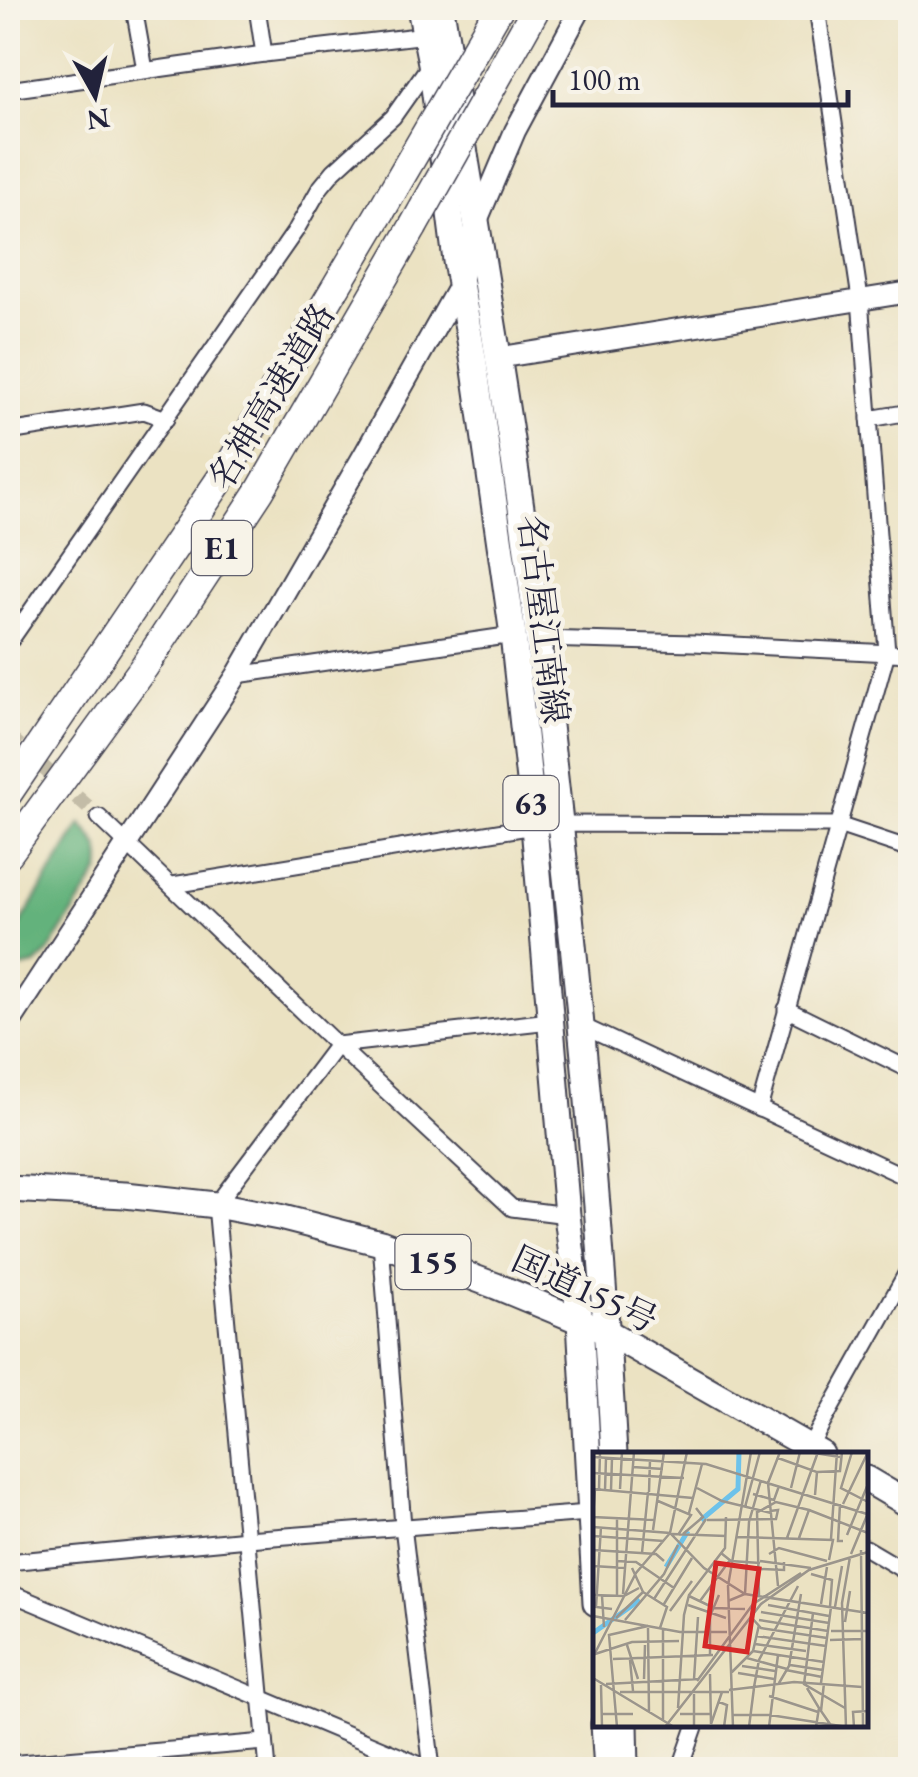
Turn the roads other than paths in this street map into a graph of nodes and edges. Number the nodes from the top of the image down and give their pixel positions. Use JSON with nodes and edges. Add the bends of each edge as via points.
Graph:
{"nodes":[{"id":1,"x":134,"y":8,"type":"edge"},
{"id":2,"x":257,"y":8,"type":"edge"},
{"id":3,"x":420,"y":8,"type":"edge"},
{"id":4,"x":441,"y":8,"type":"edge"},
{"id":5,"x":499,"y":8,"type":"edge"},
{"id":6,"x":536,"y":8,"type":"edge"},
{"id":7,"x":581,"y":8,"type":"edge"},
{"id":8,"x":817,"y":8,"type":"edge"},
{"id":9,"x":426,"y":35,"type":"junction"},
{"id":10,"x":264,"y":54,"type":"junction"},
{"id":11,"x":431,"y":62,"type":"junction"},
{"id":12,"x":145,"y":70,"type":"junction"},
{"id":13,"x":8,"y":90,"type":"edge"},
{"id":14,"x":476,"y":222,"type":"junction"},
{"id":15,"x":460,"y":284,"type":"junction"},
{"id":16,"x":910,"y":292,"type":"edge"},
{"id":17,"x":860,"y":299,"type":"junction"},
{"id":18,"x":498,"y":358,"type":"junction"},
{"id":19,"x":910,"y":412,"type":"edge"},
{"id":20,"x":869,"y":418,"type":"junction"},
{"id":21,"x":166,"y":419,"type":"junction"},
{"id":22,"x":8,"y":432,"type":"edge"},
{"id":23,"x":512,"y":635,"type":"junction"},
{"id":24,"x":538,"y":639,"type":"junction"},
{"id":25,"x":8,"y":644,"type":"edge"},
{"id":26,"x":887,"y":652,"type":"junction"},
{"id":27,"x":910,"y":654,"type":"edge"},
{"id":28,"x":237,"y":675,"type":"junction"},
{"id":29,"x":8,"y":793,"type":"edge"},
{"id":30,"x":99,"y":817,"type":"tunnel mouth"},
{"id":31,"x":838,"y":824,"type":"junction"},
{"id":32,"x":547,"y":825,"type":"junction"},
{"id":33,"x":128,"y":844,"type":"junction"},
{"id":34,"x":910,"y":849,"type":"edge"},
{"id":35,"x":8,"y":854,"type":"edge"},
{"id":36,"x":172,"y":886,"type":"junction"},
{"id":37,"x":786,"y":1010,"type":"junction"},
{"id":38,"x":550,"y":1021,"type":"junction"},
{"id":39,"x":580,"y":1024,"type":"junction"},
{"id":40,"x":8,"y":1026,"type":"edge"},
{"id":41,"x":336,"y":1045,"type":"junction"},
{"id":42,"x":910,"y":1070,"type":"edge"},
{"id":43,"x":759,"y":1109,"type":"junction"},
{"id":44,"x":910,"y":1180,"type":"edge"},
{"id":45,"x":8,"y":1190,"type":"edge"},
{"id":46,"x":216,"y":1205,"type":"junction"},
{"id":47,"x":567,"y":1215,"type":"junction"},
{"id":48,"x":381,"y":1243,"type":"junction"},
{"id":49,"x":910,"y":1267,"type":"edge"},
{"id":50,"x":580,"y":1321,"type":"junction"},
{"id":51,"x":607,"y":1332,"type":"junction"},
{"id":52,"x":614,"y":1452,"type":"edge"},
{"id":53,"x":811,"y":1452,"type":"edge"},
{"id":54,"x":868,"y":1481,"type":"edge"},
{"id":55,"x":910,"y":1504,"type":"edge"},
{"id":56,"x":589,"y":1513,"type":"junction"},
{"id":57,"x":403,"y":1526,"type":"junction"},
{"id":58,"x":247,"y":1539,"type":"junction"},
{"id":59,"x":868,"y":1549,"type":"edge"},
{"id":60,"x":8,"y":1562,"type":"edge"},
{"id":61,"x":593,"y":1564,"type":"edge"},
{"id":62,"x":910,"y":1574,"type":"edge"},
{"id":63,"x":8,"y":1592,"type":"edge"},
{"id":64,"x":262,"y":1700,"type":"junction"},
{"id":65,"x":604,"y":1727,"type":"edge"},
{"id":66,"x":625,"y":1727,"type":"edge"},
{"id":67,"x":695,"y":1727,"type":"edge"},
{"id":68,"x":265,"y":1742,"type":"junction"},
{"id":69,"x":8,"y":1764,"type":"edge"},
{"id":70,"x":268,"y":1770,"type":"edge"},
{"id":71,"x":432,"y":1770,"type":"edge"},
{"id":72,"x":607,"y":1770,"type":"edge"},
{"id":73,"x":626,"y":1770,"type":"edge"},
{"id":74,"x":680,"y":1770,"type":"edge"}],
"edges":[{"from":1,"to":12,"type":"street"},
{"from":2,"to":10,"type":"street"},
{"from":3,"to":9,"type":"main road","name":"名古屋江南線","number":"63"},
{"from":4,"to":14,"type":"main road","name":"名古屋江南線","number":"63"},
{"from":5,"to":29,"type":"highway","name":"名神高速道路","number":"E1","bridge":true,"via":[[230,465]]},
{"from":6,"to":35,"type":"highway","name":"名神高速道路","number":"E1","bridge":true,"via":[[260,491],[144,667]]},
{"from":7,"to":14,"type":"street"},
{"from":8,"to":17,"type":"street"},
{"from":9,"to":10,"type":"street"},
{"from":9,"to":11,"type":"main road","name":"名古屋江南線","number":"63"},
{"from":10,"to":12,"type":"street"},
{"from":11,"to":15,"type":"main road","name":"名古屋江南線","number":"63"},
{"from":11,"to":21,"type":"street","via":[[393,117],[320,188]]},
{"from":12,"to":13,"type":"street"},
{"from":14,"to":15,"type":"street"},
{"from":14,"to":18,"type":"main road","name":"名古屋江南線","number":"63"},
{"from":15,"to":23,"type":"main road","name":"名古屋江南線","number":"63"},
{"from":15,"to":28,"type":"street"},
{"from":16,"to":17,"type":"street"},
{"from":17,"to":18,"type":"street"},
{"from":17,"to":20,"type":"street"},
{"from":18,"to":24,"type":"main road","name":"名古屋江南線","number":"63"},
{"from":19,"to":20,"type":"street"},
{"from":20,"to":26,"type":"street"},
{"from":21,"to":22,"type":"street","via":[[144,411]]},
{"from":21,"to":25,"type":"street"},
{"from":23,"to":28,"type":"street"},
{"from":23,"to":32,"type":"main road","name":"名古屋江南線","number":"63"},
{"from":24,"to":26,"type":"street"},
{"from":24,"to":32,"type":"main road","name":"名古屋江南線","number":"63"},
{"from":26,"to":27,"type":"street"},
{"from":26,"to":31,"type":"street"},
{"from":28,"to":33,"type":"street"},
{"from":30,"to":33,"type":"street"},
{"from":31,"to":32,"type":"street"},
{"from":31,"to":34,"type":"street"},
{"from":31,"to":37,"type":"street"},
{"from":32,"to":36,"type":"street"},
{"from":32,"to":38,"type":"main road","name":"名古屋江南線","number":"63"},
{"from":32,"to":39,"type":"main road","name":"名古屋江南線","number":"63"},
{"from":33,"to":36,"type":"street"},
{"from":33,"to":40,"type":"street"},
{"from":36,"to":41,"type":"street"},
{"from":37,"to":42,"type":"street"},
{"from":37,"to":43,"type":"street"},
{"from":38,"to":41,"type":"street"},
{"from":38,"to":47,"type":"main road","name":"名古屋江南線","number":"63"},
{"from":39,"to":43,"type":"street"},
{"from":39,"to":51,"type":"main road","name":"名古屋江南線","number":"63"},
{"from":41,"to":46,"type":"street"},
{"from":41,"to":47,"type":"street","via":[[512,1208]]},
{"from":43,"to":44,"type":"street"},
{"from":45,"to":46,"type":"main road","name":"国道155号","number":"155"},
{"from":46,"to":48,"type":"main road","name":"国道155号","number":"155"},
{"from":46,"to":58,"type":"street"},
{"from":47,"to":50,"type":"main road","name":"名古屋江南線","number":"63"},
{"from":48,"to":50,"type":"main road","name":"国道155号","number":"155"},
{"from":48,"to":57,"type":"street"},
{"from":49,"to":53,"type":"street"},
{"from":50,"to":51,"type":"main road","name":"国道155号","number":"155"},
{"from":50,"to":56,"type":"main road","name":"名古屋江南線","number":"63"},
{"from":51,"to":52,"type":"main road","name":"名古屋江南線","number":"63"},
{"from":51,"to":53,"type":"main road","name":"国道155号","number":"155"},
{"from":54,"to":55,"type":"main road"},
{"from":56,"to":57,"type":"street"},
{"from":56,"to":61,"type":"main road","name":"名古屋江南線","number":"63"},
{"from":57,"to":58,"type":"street"},
{"from":57,"to":71,"type":"street"},
{"from":58,"to":60,"type":"street"},
{"from":58,"to":64,"type":"street"},
{"from":59,"to":62,"type":"street"},
{"from":63,"to":64,"type":"street"},
{"from":64,"to":68,"type":"street"},
{"from":64,"to":71,"type":"street"},
{"from":65,"to":72,"type":"main road"},
{"from":66,"to":73,"type":"main road"},
{"from":67,"to":74,"type":"street"},
{"from":68,"to":69,"type":"street"},
{"from":68,"to":70,"type":"street"}]}
